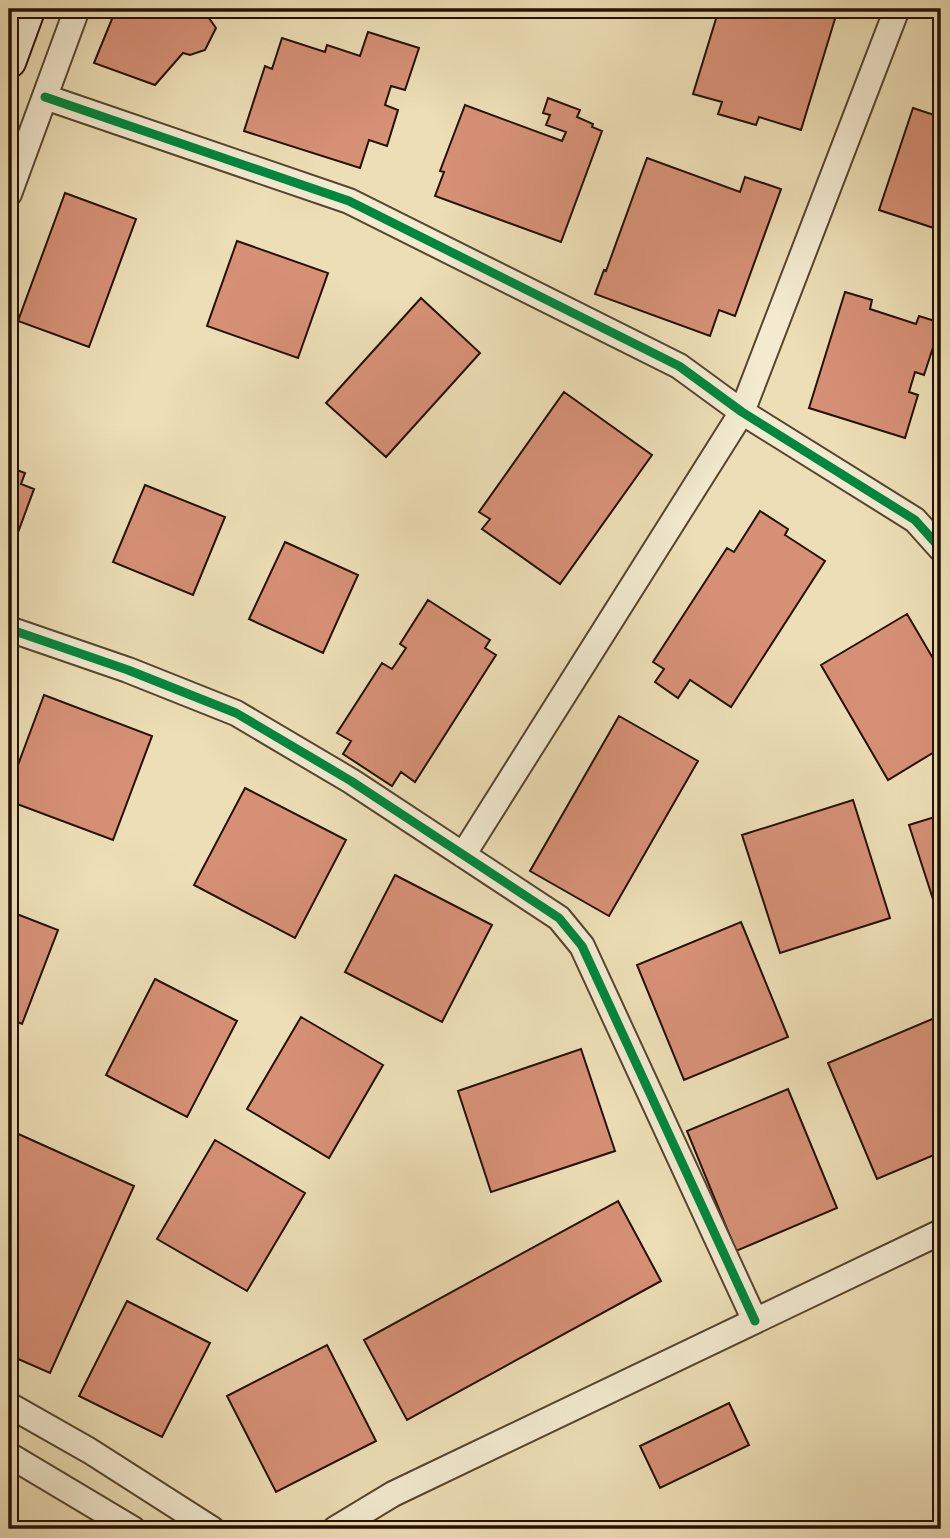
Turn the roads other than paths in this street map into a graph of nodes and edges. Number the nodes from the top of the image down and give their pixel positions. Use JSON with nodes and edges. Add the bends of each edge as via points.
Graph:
{"nodes":[{"id":1,"x":28,"y":9,"type":"edge"},
{"id":2,"x":77,"y":9,"type":"edge"},
{"id":3,"x":897,"y":9,"type":"edge"},
{"id":4,"x":9,"y":61,"type":"edge"},
{"id":5,"x":45,"y":97,"type":"junction"},
{"id":6,"x":9,"y":194,"type":"edge"},
{"id":7,"x":742,"y":412,"type":"junction"},
{"id":8,"x":941,"y":549,"type":"edge"},
{"id":9,"x":9,"y":629,"type":"edge"},
{"id":10,"x":463,"y":855,"type":"junction"},
{"id":11,"x":941,"y":1232,"type":"edge"},
{"id":12,"x":754,"y":1321,"type":"junction"},
{"id":13,"x":9,"y":1405,"type":"edge"},
{"id":14,"x":9,"y":1455,"type":"edge"},
{"id":15,"x":133,"y":1529,"type":"edge"},
{"id":16,"x":212,"y":1529,"type":"edge"},
{"id":17,"x":335,"y":1529,"type":"edge"}],
"edges":[{"from":1,"to":4,"type":"main road"},
{"from":2,"to":5,"type":"street"},
{"from":3,"to":7,"type":"street"},
{"from":5,"to":6,"type":"street"},
{"from":5,"to":7,"type":"street","via":[[349,201],[679,366]]},
{"from":7,"to":8,"type":"street","via":[[915,520]]},
{"from":7,"to":10,"type":"street"},
{"from":9,"to":10,"type":"street","via":[[236,713]]},
{"from":10,"to":12,"type":"street","via":[[559,918],[582,946]]},
{"from":11,"to":12,"type":"street"},
{"from":12,"to":17,"type":"street","via":[[393,1494]]},
{"from":13,"to":16,"type":"street"},
{"from":14,"to":15,"type":"street"}]}
